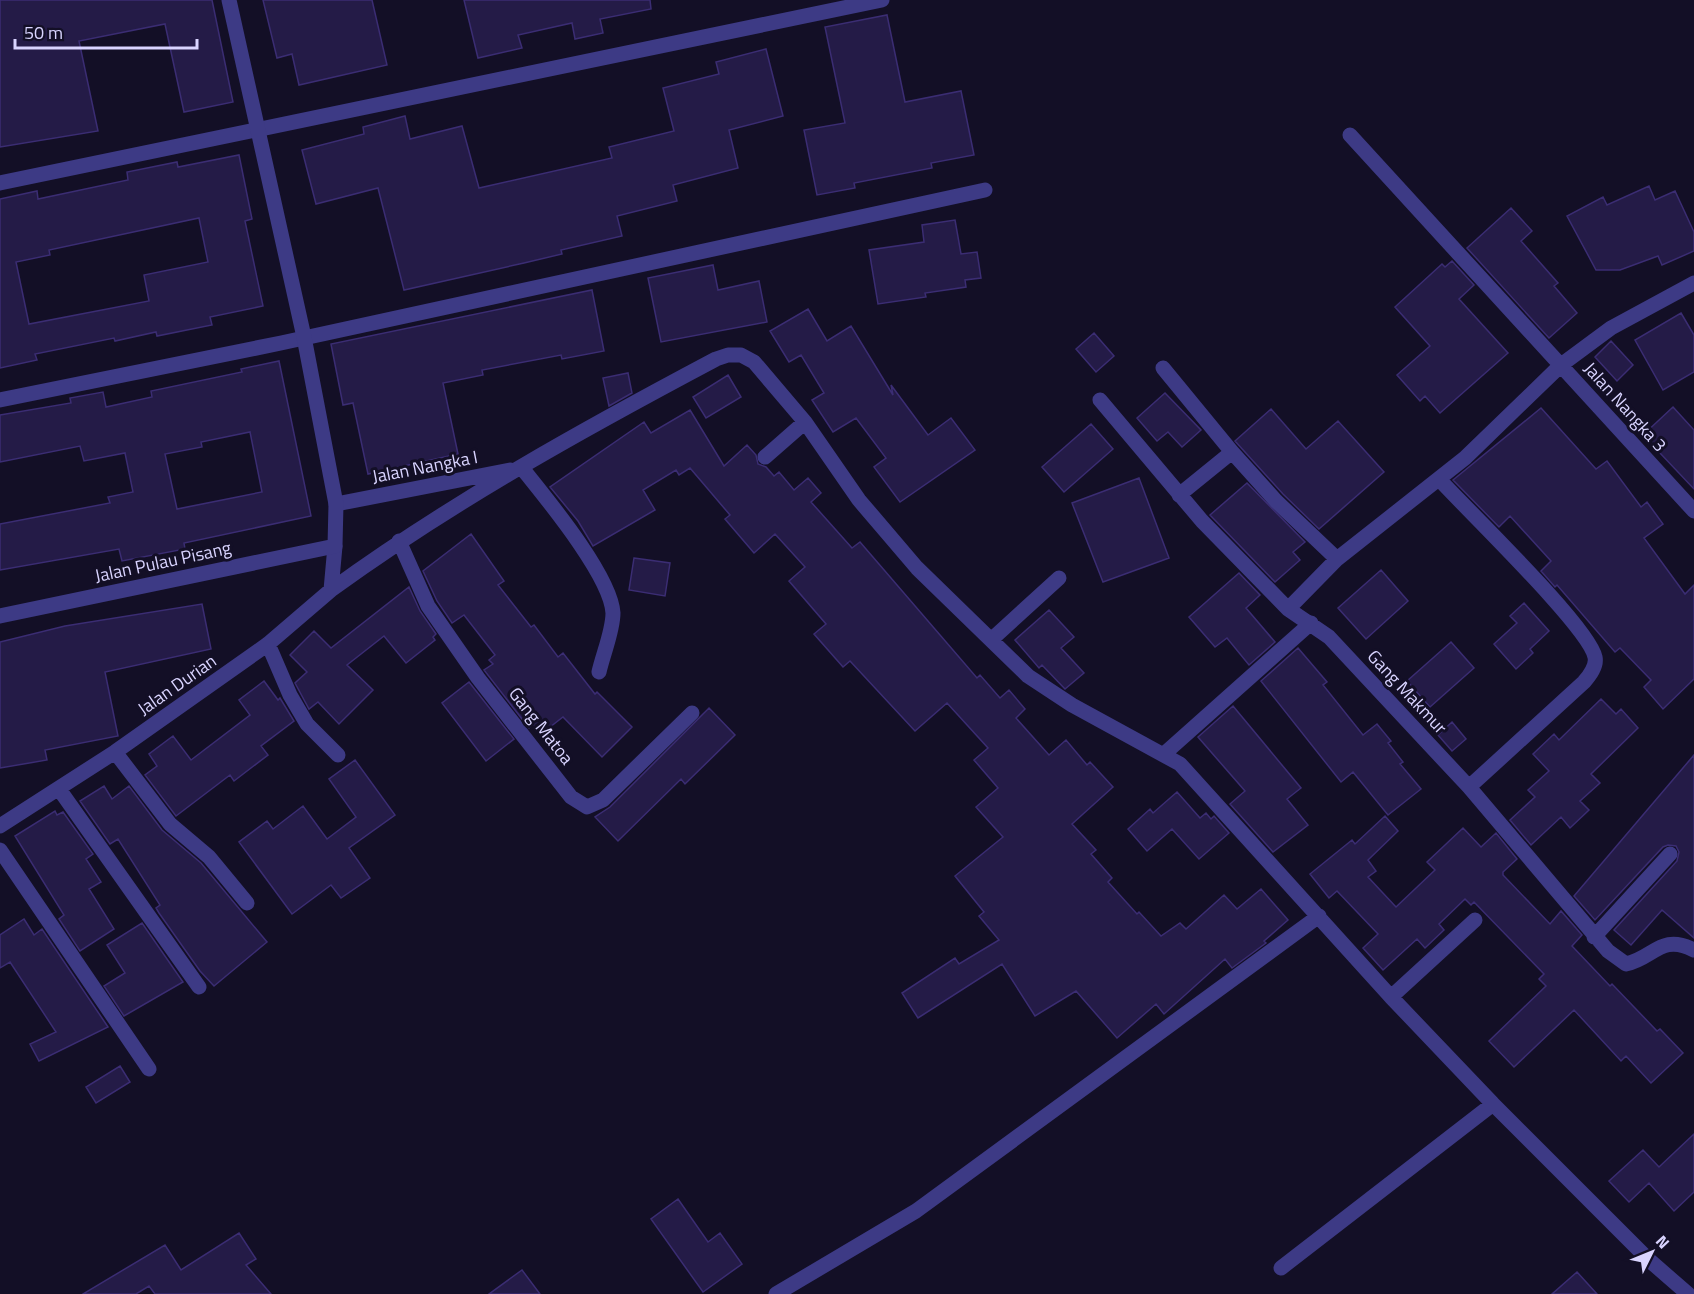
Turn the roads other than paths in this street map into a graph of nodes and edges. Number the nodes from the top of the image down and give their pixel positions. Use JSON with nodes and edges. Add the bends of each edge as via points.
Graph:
{"nodes":[{"id":1,"x":229,"y":0,"type":"edge"},
{"id":2,"x":882,"y":0,"type":"edge"},
{"id":3,"x":260,"y":130,"type":"junction"},
{"id":4,"x":1350,"y":135,"type":"dead end"},
{"id":5,"x":0,"y":183,"type":"edge"},
{"id":6,"x":985,"y":190,"type":"dead end"},
{"id":7,"x":1694,"y":283,"type":"edge"},
{"id":8,"x":304,"y":337,"type":"junction"},
{"id":9,"x":1561,"y":365,"type":"junction"},
{"id":10,"x":1163,"y":368,"type":"dead end"},
{"id":11,"x":0,"y":400,"type":"edge"},
{"id":12,"x":1100,"y":400,"type":"dead end"},
{"id":13,"x":805,"y":422,"type":"junction"},
{"id":14,"x":1232,"y":452,"type":"junction"},
{"id":15,"x":765,"y":457,"type":"dead end"},
{"id":16,"x":522,"y":468,"type":"junction"},
{"id":17,"x":1439,"y":479,"type":"junction"},
{"id":18,"x":1179,"y":495,"type":"junction"},
{"id":19,"x":336,"y":504,"type":"junction"},
{"id":20,"x":1694,"y":511,"type":"edge"},
{"id":21,"x":399,"y":541,"type":"junction"},
{"id":22,"x":335,"y":546,"type":"junction"},
{"id":23,"x":1336,"y":559,"type":"junction"},
{"id":24,"x":1059,"y":578,"type":"dead end"},
{"id":25,"x":331,"y":590,"type":"junction"},
{"id":26,"x":1288,"y":609,"type":"junction"},
{"id":27,"x":0,"y":616,"type":"edge"},
{"id":28,"x":1311,"y":623,"type":"junction"},
{"id":29,"x":991,"y":640,"type":"junction"},
{"id":30,"x":268,"y":644,"type":"junction"},
{"id":31,"x":599,"y":672,"type":"dead end"},
{"id":32,"x":692,"y":713,"type":"dead end"},
{"id":33,"x":115,"y":752,"type":"junction"},
{"id":34,"x":1164,"y":754,"type":"junction"},
{"id":35,"x":338,"y":756,"type":"dead end"},
{"id":36,"x":1469,"y":787,"type":"junction"},
{"id":37,"x":59,"y":789,"type":"junction"},
{"id":38,"x":26,"y":809,"type":"junction"},
{"id":39,"x":0,"y":814,"type":"edge"},
{"id":40,"x":0,"y":826,"type":"edge"},
{"id":41,"x":0,"y":850,"type":"edge"},
{"id":42,"x":1670,"y":854,"type":"dead end"},
{"id":43,"x":247,"y":903,"type":"dead end"},
{"id":44,"x":1319,"y":916,"type":"junction"},
{"id":45,"x":1475,"y":920,"type":"dead end"},
{"id":46,"x":1594,"y":937,"type":"junction"},
{"id":47,"x":1694,"y":950,"type":"edge"},
{"id":48,"x":199,"y":987,"type":"dead end"},
{"id":49,"x":1391,"y":997,"type":"junction"},
{"id":50,"x":149,"y":1069,"type":"dead end"},
{"id":51,"x":1493,"y":1104,"type":"junction"},
{"id":52,"x":1281,"y":1268,"type":"dead end"},
{"id":53,"x":776,"y":1294,"type":"edge"},
{"id":54,"x":1688,"y":1294,"type":"edge"}],
"edges":[{"from":1,"to":3,"type":"street"},
{"from":2,"to":3,"type":"street"},
{"from":3,"to":5,"type":"street"},
{"from":3,"to":8,"type":"street"},
{"from":4,"to":9,"type":"street"},
{"from":6,"to":8,"type":"street"},
{"from":7,"to":9,"type":"street","name":"Jalan Nangka 3","via":[[1611,328]]},
{"from":8,"to":11,"type":"street"},
{"from":8,"to":19,"type":"street"},
{"from":9,"to":17,"type":"street"},
{"from":9,"to":20,"type":"street","name":"Jalan Nangka 3"},
{"from":10,"to":14,"type":"street"},
{"from":12,"to":18,"type":"street","name":"Gang Makmur"},
{"from":13,"to":15,"type":"street"},
{"from":13,"to":16,"type":"street","name":"Jalan Durian","via":[[754,362],[741,355],[728,355],[591,425]]},
{"from":13,"to":29,"type":"street","name":"Jalan Durian","via":[[860,500],[910,560]]},
{"from":14,"to":18,"type":"street"},
{"from":14,"to":23,"type":"street"},
{"from":16,"to":19,"type":"street","name":"Jalan Nangka I"},
{"from":16,"to":21,"type":"street","name":"Jalan Durian"},
{"from":16,"to":31,"type":"street","via":[[560,517],[608,592],[613,614]]},
{"from":17,"to":23,"type":"street"},
{"from":17,"to":36,"type":"street","via":[[1558,605],[1592,648],[1596,660],[1584,682]]},
{"from":18,"to":26,"type":"street","name":"Gang Makmur"},
{"from":19,"to":22,"type":"street"},
{"from":21,"to":25,"type":"street","name":"Jalan Durian"},
{"from":21,"to":32,"type":"street","name":"Gang Matoa","via":[[428,606],[478,678],[571,797],[587,807],[603,800]]},
{"from":22,"to":25,"type":"street"},
{"from":22,"to":27,"type":"street","name":"Jalan Pulau Pisang"},
{"from":23,"to":26,"type":"street"},
{"from":24,"to":29,"type":"street"},
{"from":25,"to":30,"type":"street","name":"Jalan Durian"},
{"from":26,"to":28,"type":"street","name":"Gang Makmur"},
{"from":28,"to":34,"type":"street"},
{"from":28,"to":36,"type":"street","name":"Gang Makmur","via":[[1329,637]]},
{"from":29,"to":34,"type":"street","name":"Jalan Durian","via":[[1028,676],[1072,705]]},
{"from":30,"to":33,"type":"street","name":"Jalan Durian"},
{"from":30,"to":35,"type":"street","via":[[307,724]]},
{"from":33,"to":37,"type":"street","name":"Jalan Durian"},
{"from":33,"to":43,"type":"street","via":[[170,824],[209,857]]},
{"from":34,"to":44,"type":"street","name":"Jalan Durian","via":[[1204,788]]},
{"from":36,"to":46,"type":"street","name":"Gang Makmur"},
{"from":37,"to":38,"type":"street","name":"Jalan Durian"},
{"from":37,"to":48,"type":"street"},
{"from":38,"to":39,"type":"street"},
{"from":38,"to":40,"type":"street","name":"Jalan Durian"},
{"from":41,"to":50,"type":"street"},
{"from":42,"to":46,"type":"street"},
{"from":44,"to":49,"type":"street","name":"Jalan Durian"},
{"from":44,"to":53,"type":"street","via":[[916,1211]]},
{"from":45,"to":49,"type":"street"},
{"from":46,"to":47,"type":"street","name":"Gang Makmur","via":[[1626,964],[1659,946],[1675,944]]},
{"from":49,"to":51,"type":"street","name":"Jalan Durian"},
{"from":51,"to":52,"type":"street"},
{"from":51,"to":54,"type":"street","name":"Jalan Durian"}]}
